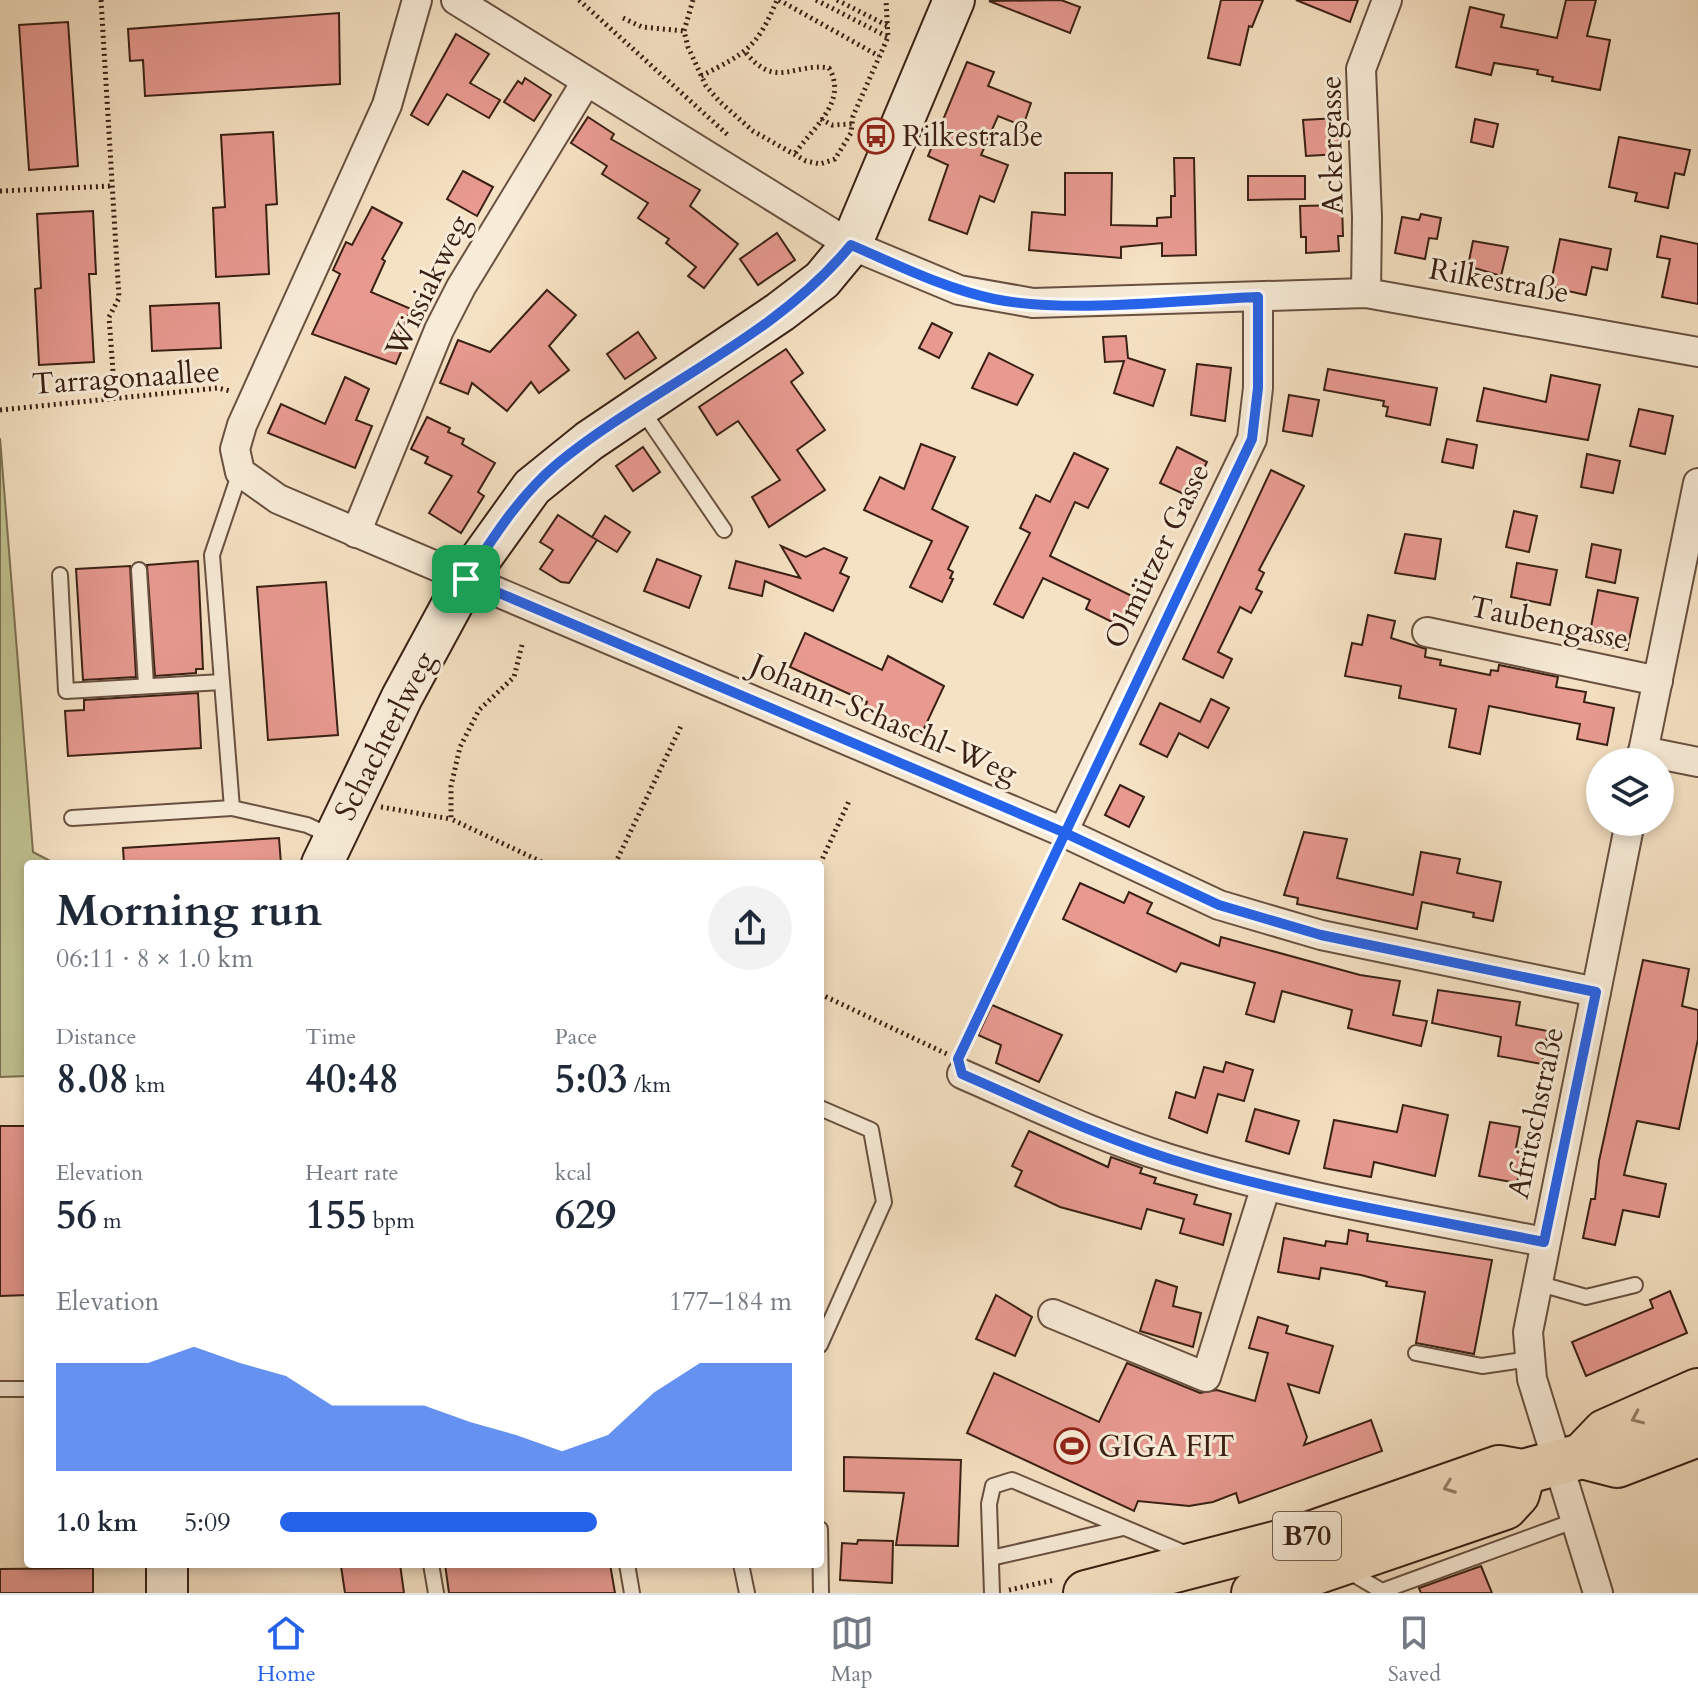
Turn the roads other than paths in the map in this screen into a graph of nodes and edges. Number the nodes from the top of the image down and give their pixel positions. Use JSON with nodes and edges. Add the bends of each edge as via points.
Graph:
{"nodes":[{"id":1,"x":417,"y":0,"type":"edge"},
{"id":2,"x":456,"y":0,"type":"edge"},
{"id":3,"x":954,"y":0,"type":"edge"},
{"id":4,"x":1387,"y":0,"type":"edge"},
{"id":5,"x":586,"y":82,"type":"junction"},
{"id":6,"x":851,"y":245,"type":"junction"},
{"id":7,"x":1366,"y":293,"type":"junction"},
{"id":8,"x":1258,"y":297,"type":"junction"},
{"id":9,"x":1698,"y":352,"type":"edge"},
{"id":10,"x":640,"y":406,"type":"junction"},
{"id":11,"x":240,"y":472,"type":"junction"},
{"id":12,"x":1698,"y":483,"type":"edge"},
{"id":13,"x":724,"y":530,"type":"dead end"},
{"id":14,"x":356,"y":533,"type":"junction"},
{"id":15,"x":139,"y":570,"type":"dead end"},
{"id":16,"x":60,"y":575,"type":"dead end"},
{"id":17,"x":466,"y":579,"type":"junction"},
{"id":18,"x":1427,"y":632,"type":"dead end"},
{"id":19,"x":1658,"y":681,"type":"junction"},
{"id":20,"x":222,"y":682,"type":"junction"},
{"id":21,"x":146,"y":685,"type":"junction"},
{"id":22,"x":1644,"y":748,"type":"edge"},
{"id":23,"x":1674,"y":759,"type":"edge"},
{"id":24,"x":1698,"y":762,"type":"edge"},
{"id":25,"x":232,"y":808,"type":"junction"},
{"id":26,"x":72,"y":818,"type":"dead end"},
{"id":27,"x":1063,"y":832,"type":"junction"},
{"id":28,"x":1627,"y":836,"type":"edge"},
{"id":29,"x":328,"y":851,"type":"edge"},
{"id":30,"x":1596,"y":992,"type":"junction"},
{"id":31,"x":962,"y":1074,"type":"dead end"},
{"id":32,"x":824,"y":1110,"type":"edge"},
{"id":33,"x":1266,"y":1186,"type":"junction"},
{"id":34,"x":1544,"y":1242,"type":"junction"},
{"id":35,"x":1537,"y":1283,"type":"junction"},
{"id":36,"x":1635,"y":1285,"type":"dead end"},
{"id":37,"x":1053,"y":1314,"type":"dead end"},
{"id":38,"x":824,"y":1336,"type":"edge"},
{"id":39,"x":1416,"y":1353,"type":"dead end"},
{"id":40,"x":1530,"y":1359,"type":"junction"},
{"id":41,"x":0,"y":1389,"type":"edge"},
{"id":42,"x":24,"y":1389,"type":"edge"},
{"id":43,"x":1698,"y":1391,"type":"edge"},
{"id":44,"x":1698,"y":1434,"type":"edge"},
{"id":45,"x":1554,"y":1464,"type":"junction"},
{"id":46,"x":1574,"y":1521,"type":"junction"},
{"id":47,"x":1124,"y":1527,"type":"junction"},
{"id":48,"x":991,"y":1558,"type":"junction"},
{"id":49,"x":1339,"y":1566,"type":"junction"},
{"id":50,"x":167,"y":1568,"type":"edge"},
{"id":51,"x":432,"y":1568,"type":"edge"},
{"id":52,"x":628,"y":1568,"type":"edge"},
{"id":53,"x":742,"y":1568,"type":"edge"},
{"id":54,"x":821,"y":1568,"type":"edge"},
{"id":55,"x":1188,"y":1576,"type":"edge"},
{"id":56,"x":167,"y":1593,"type":"edge"},
{"id":57,"x":436,"y":1593,"type":"edge"},
{"id":58,"x":632,"y":1593,"type":"edge"},
{"id":59,"x":747,"y":1593,"type":"edge"},
{"id":60,"x":821,"y":1593,"type":"edge"},
{"id":61,"x":992,"y":1593,"type":"edge"},
{"id":62,"x":1086,"y":1593,"type":"edge"},
{"id":63,"x":1254,"y":1593,"type":"edge"},
{"id":64,"x":1598,"y":1593,"type":"edge"}],
"edges":[{"from":1,"to":11,"type":"street","via":[[387,105],[235,449]]},
{"from":2,"to":5,"type":"street","name":"Rilkestraße"},
{"from":3,"to":6,"type":"street","name":"Schachterlweg"},
{"from":4,"to":7,"type":"street","name":"Ackergasse","via":[[1361,69]]},
{"from":5,"to":6,"type":"street","name":"Rilkestraße"},
{"from":5,"to":14,"type":"street","name":"Wissiakweg","via":[[498,220],[439,330]]},
{"from":6,"to":8,"type":"street","name":"Rilkestraße","via":[[916,275],[997,299],[1096,303]]},
{"from":6,"to":10,"type":"street","name":"Schachterlweg","via":[[822,280]]},
{"from":7,"to":8,"type":"street","name":"Rilkestraße"},
{"from":7,"to":9,"type":"street","name":"Rilkestraße"},
{"from":8,"to":27,"type":"street","name":"Olmützer Gasse","via":[[1252,439]]},
{"from":10,"to":13,"type":"lane"},
{"from":10,"to":17,"type":"street","name":"Schachterlweg","via":[[532,487]]},
{"from":11,"to":14,"type":"street","name":"Johann-Schaschl-Weg","via":[[278,499]]},
{"from":11,"to":20,"type":"lane","via":[[212,555]]},
{"from":12,"to":19,"type":"street"},
{"from":14,"to":17,"type":"street","name":"Johann-Schaschl-Weg"},
{"from":15,"to":21,"type":"lane"},
{"from":16,"to":21,"type":"lane","via":[[66,691]]},
{"from":17,"to":27,"type":"street","name":"Johann-Schaschl-Weg"},
{"from":17,"to":29,"type":"street","name":"Schachterlweg"},
{"from":18,"to":19,"type":"street","name":"Taubengasse"},
{"from":19,"to":22,"type":"street"},
{"from":20,"to":21,"type":"lane"},
{"from":20,"to":25,"type":"lane"},
{"from":23,"to":24,"type":"street"},
{"from":25,"to":26,"type":"lane"},
{"from":25,"to":29,"type":"lane","via":[[307,825]]},
{"from":27,"to":30,"type":"street","name":"Johann-Schaschl-Weg","via":[[1219,905],[1321,935]]},
{"from":28,"to":30,"type":"street","name":"Afritschstraße"},
{"from":30,"to":34,"type":"street","name":"Afritschstraße"},
{"from":31,"to":33,"type":"street","via":[[1112,1139]]},
{"from":32,"to":38,"type":"lane","via":[[871,1130],[884,1202]]},
{"from":33,"to":34,"type":"street"},
{"from":33,"to":37,"type":"street","via":[[1206,1377]]},
{"from":34,"to":35,"type":"street","name":"Afritschstraße"},
{"from":35,"to":36,"type":"lane","via":[[1586,1297]]},
{"from":35,"to":40,"type":"street","name":"Afritschstraße","via":[[1528,1332]]},
{"from":39,"to":40,"type":"lane","via":[[1482,1366]]},
{"from":40,"to":45,"type":"street","name":"Afritschstraße"},
{"from":41,"to":42,"type":"lane"},
{"from":43,"to":45,"type":"main road","number":"B70","one_way":true,"via":[[1605,1432]]},
{"from":44,"to":45,"type":"main road","number":"B70","via":[[1617,1465]]},
{"from":45,"to":46,"type":"street","name":"Afritschstraße"},
{"from":45,"to":49,"type":"main road","number":"B70","via":[[1505,1507]]},
{"from":45,"to":55,"type":"main road","number":"B70","one_way":true,"via":[[1499,1468]]},
{"from":46,"to":49,"type":"lane","via":[[1382,1591]]},
{"from":46,"to":64,"type":"street","name":"Afritschstraße"},
{"from":47,"to":48,"type":"lane"},
{"from":47,"to":48,"type":"lane","via":[[1012,1480],[993,1486]]},
{"from":47,"to":55,"type":"lane"},
{"from":48,"to":61,"type":"lane"},
{"from":49,"to":63,"type":"main road","number":"B70"},
{"from":50,"to":56,"type":"street"},
{"from":51,"to":57,"type":"lane"},
{"from":52,"to":58,"type":"lane"},
{"from":53,"to":59,"type":"lane"},
{"from":54,"to":60,"type":"lane"},
{"from":55,"to":62,"type":"main road","number":"B70"}]}
